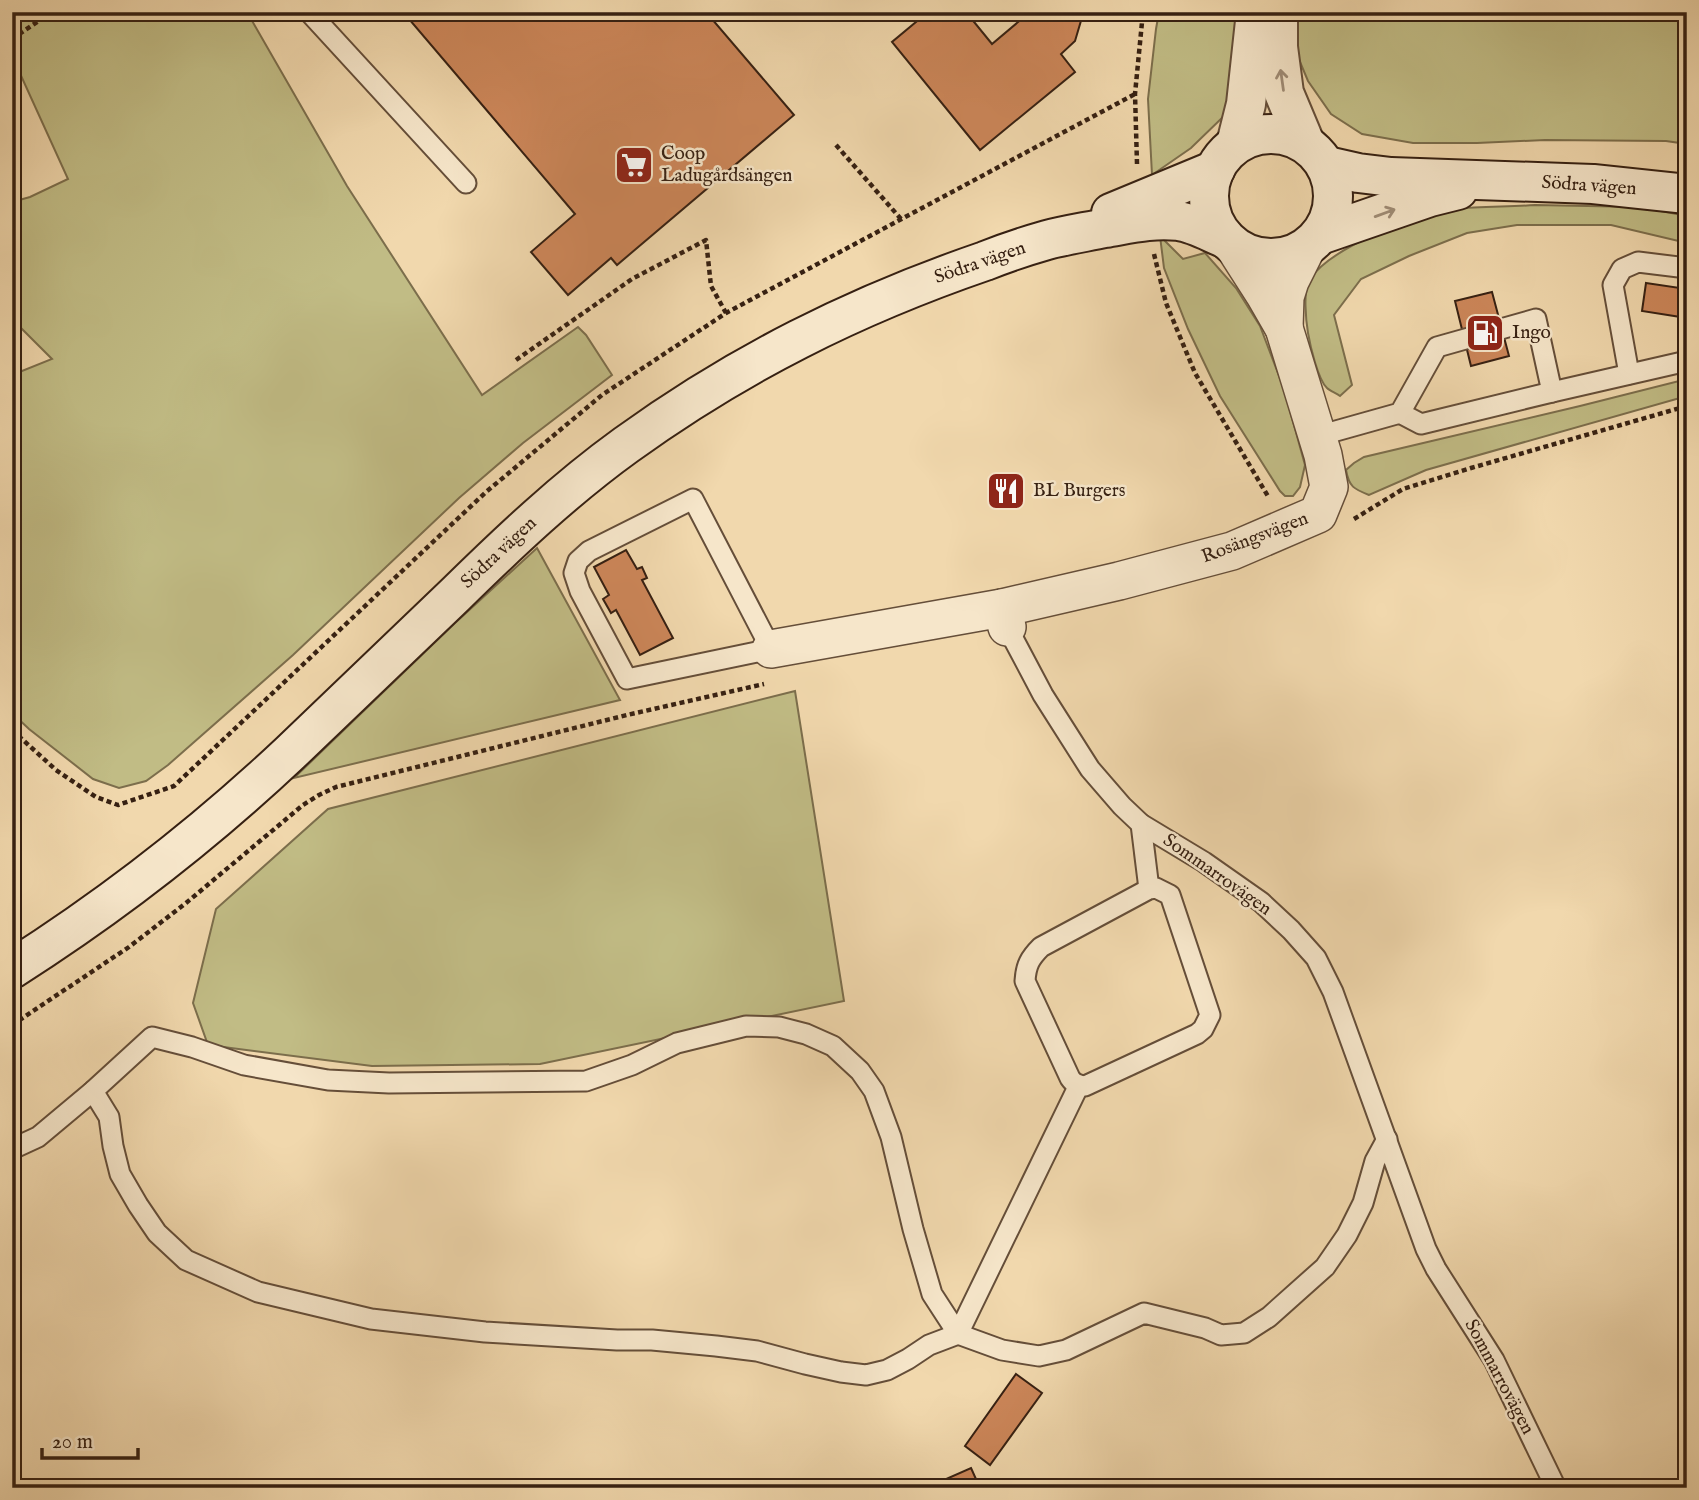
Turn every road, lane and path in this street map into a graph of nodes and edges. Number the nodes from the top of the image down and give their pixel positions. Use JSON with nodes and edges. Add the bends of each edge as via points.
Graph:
{"nodes":[{"id":1,"x":51,"y":12,"type":"edge"},
{"id":2,"x":309,"y":12,"type":"edge"},
{"id":3,"x":1143,"y":12,"type":"edge"},
{"id":4,"x":1256,"y":12,"type":"edge"},
{"id":5,"x":1278,"y":12,"type":"edge"},
{"id":6,"x":12,"y":39,"type":"edge"},
{"id":7,"x":835,"y":145,"type":"dead end"},
{"id":8,"x":1316,"y":155,"type":"junction"},
{"id":9,"x":1225,"y":157,"type":"junction"},
{"id":10,"x":1138,"y":171,"type":"dead end"},
{"id":11,"x":1490,"y":181,"type":"junction"},
{"id":12,"x":466,"y":183,"type":"dead end"},
{"id":13,"x":1687,"y":194,"type":"edge"},
{"id":14,"x":901,"y":219,"type":"dead end"},
{"id":15,"x":1051,"y":239,"type":"junction"},
{"id":16,"x":1314,"y":241,"type":"junction"},
{"id":17,"x":1229,"y":242,"type":"junction"},
{"id":18,"x":1152,"y":244,"type":"dead end"},
{"id":19,"x":1687,"y":268,"type":"edge"},
{"id":20,"x":726,"y":313,"type":"dead end"},
{"id":21,"x":1284,"y":328,"type":"junction"},
{"id":22,"x":516,"y":360,"type":"dead end"},
{"id":23,"x":1687,"y":360,"type":"edge"},
{"id":24,"x":1629,"y":374,"type":"junction"},
{"id":25,"x":1552,"y":392,"type":"junction"},
{"id":26,"x":1400,"y":413,"type":"junction"},
{"id":27,"x":1318,"y":436,"type":"junction"},
{"id":28,"x":12,"y":476,"type":"edge"},
{"id":29,"x":1271,"y":500,"type":"dead end"},
{"id":30,"x":12,"y":505,"type":"edge"},
{"id":31,"x":1004,"y":618,"type":"junction"},
{"id":32,"x":774,"y":665,"type":"junction"},
{"id":33,"x":1141,"y":824,"type":"junction"},
{"id":34,"x":1149,"y":889,"type":"junction"},
{"id":35,"x":12,"y":969,"type":"edge"},
{"id":36,"x":12,"y":1025,"type":"edge"},
{"id":37,"x":1079,"y":1085,"type":"junction"},
{"id":38,"x":93,"y":1091,"type":"junction"},
{"id":39,"x":1387,"y":1139,"type":"junction"},
{"id":40,"x":12,"y":1149,"type":"edge"},
{"id":41,"x":958,"y":1334,"type":"junction"},
{"id":42,"x":1556,"y":1488,"type":"edge"}],
"edges":[{"from":1,"to":6,"type":"path"},
{"from":2,"to":12,"type":"lane"},
{"from":3,"to":10,"type":"path","via":[[1135,94]]},
{"from":4,"to":9,"type":"main road","via":[[1246,104]]},
{"from":8,"to":5,"type":"main road","one_way":true,"via":[[1284,93]]},
{"from":7,"to":14,"type":"path"},
{"from":8,"to":9,"type":"main road","via":[[1288,135],[1267,133],[1249,138]]},
{"from":8,"to":11,"type":"main road","name":"Södra vägen","via":[[1358,173]]},
{"from":8,"to":16,"type":"main road","via":[[1333,183],[1334,201],[1329,221]]},
{"from":9,"to":15,"type":"main road","name":"Södra vägen"},
{"from":9,"to":17,"type":"main road","via":[[1210,184],[1210,208]]},
{"from":11,"to":13,"type":"main road","name":"Södra vägen","via":[[1593,184]]},
{"from":16,"to":11,"type":"main road","name":"Södra vägen","one_way":true,"via":[[1430,197]]},
{"from":15,"to":17,"type":"main road","name":"Södra vägen","via":[[1160,220],[1183,222]]},
{"from":15,"to":35,"type":"main road","name":"Södra vägen","via":[[898,292],[788,343],[624,446],[511,540],[287,756],[191,839],[100,910]]},
{"from":16,"to":17,"type":"main road","via":[[1280,258],[1246,253]]},
{"from":16,"to":21,"type":"street","name":"Rosängsvägen","via":[[1290,281]]},
{"from":17,"to":21,"type":"street","name":"Rosängsvägen"},
{"from":18,"to":29,"type":"path","via":[[1166,303],[1195,373]]},
{"from":19,"to":24,"type":"lane","via":[[1638,262],[1622,269],[1613,285]]},
{"from":20,"to":22,"type":"path","via":[[711,286],[706,240],[632,279]]},
{"from":21,"to":27,"type":"street","name":"Rosängsvägen"},
{"from":23,"to":24,"type":"lane"},
{"from":24,"to":25,"type":"lane"},
{"from":25,"to":26,"type":"lane","via":[[1421,424]]},
{"from":25,"to":26,"type":"lane","via":[[1536,319],[1437,346]]},
{"from":26,"to":27,"type":"lane"},
{"from":27,"to":31,"type":"street","name":"Rosängsvägen","via":[[1329,487],[1318,514],[1232,551]]},
{"from":28,"to":30,"type":"path"},
{"from":31,"to":32,"type":"street"},
{"from":31,"to":33,"type":"lane","name":"Sommarrovägen","via":[[1043,695],[1090,769]]},
{"from":32,"to":32,"type":"lane","via":[[694,499],[589,551],[578,561],[574,573],[580,592],[627,679]]},
{"from":32,"to":36,"type":"path","via":[[626,715],[319,795],[129,947]]},
{"from":33,"to":34,"type":"lane"},
{"from":33,"to":39,"type":"lane","name":"Sommarrovägen","via":[[1261,902],[1316,958]]},
{"from":34,"to":37,"type":"lane","via":[[1041,947],[1026,968],[1025,981],[1070,1078]]},
{"from":34,"to":37,"type":"lane","via":[[1170,895],[1210,1015],[1208,1022],[1197,1034]]},
{"from":37,"to":41,"type":"lane"},
{"from":38,"to":40,"type":"lane","via":[[38,1138]]},
{"from":38,"to":41,"type":"lane","via":[[109,1117],[120,1174],[157,1233],[186,1260],[258,1292],[371,1319],[485,1332],[716,1346],[866,1375],[887,1370]]},
{"from":38,"to":41,"type":"lane","via":[[152,1037],[244,1065],[328,1080],[389,1083],[586,1081],[677,1043],[746,1026],[806,1034],[833,1046],[874,1091],[891,1137],[932,1294]]},
{"from":39,"to":41,"type":"lane","via":[[1348,1235],[1325,1267],[1244,1333],[1221,1335],[1144,1313],[1066,1350],[1040,1356],[1002,1350]]},
{"from":39,"to":42,"type":"lane","name":"Sommarrovägen","via":[[1426,1249],[1494,1360]]}]}
